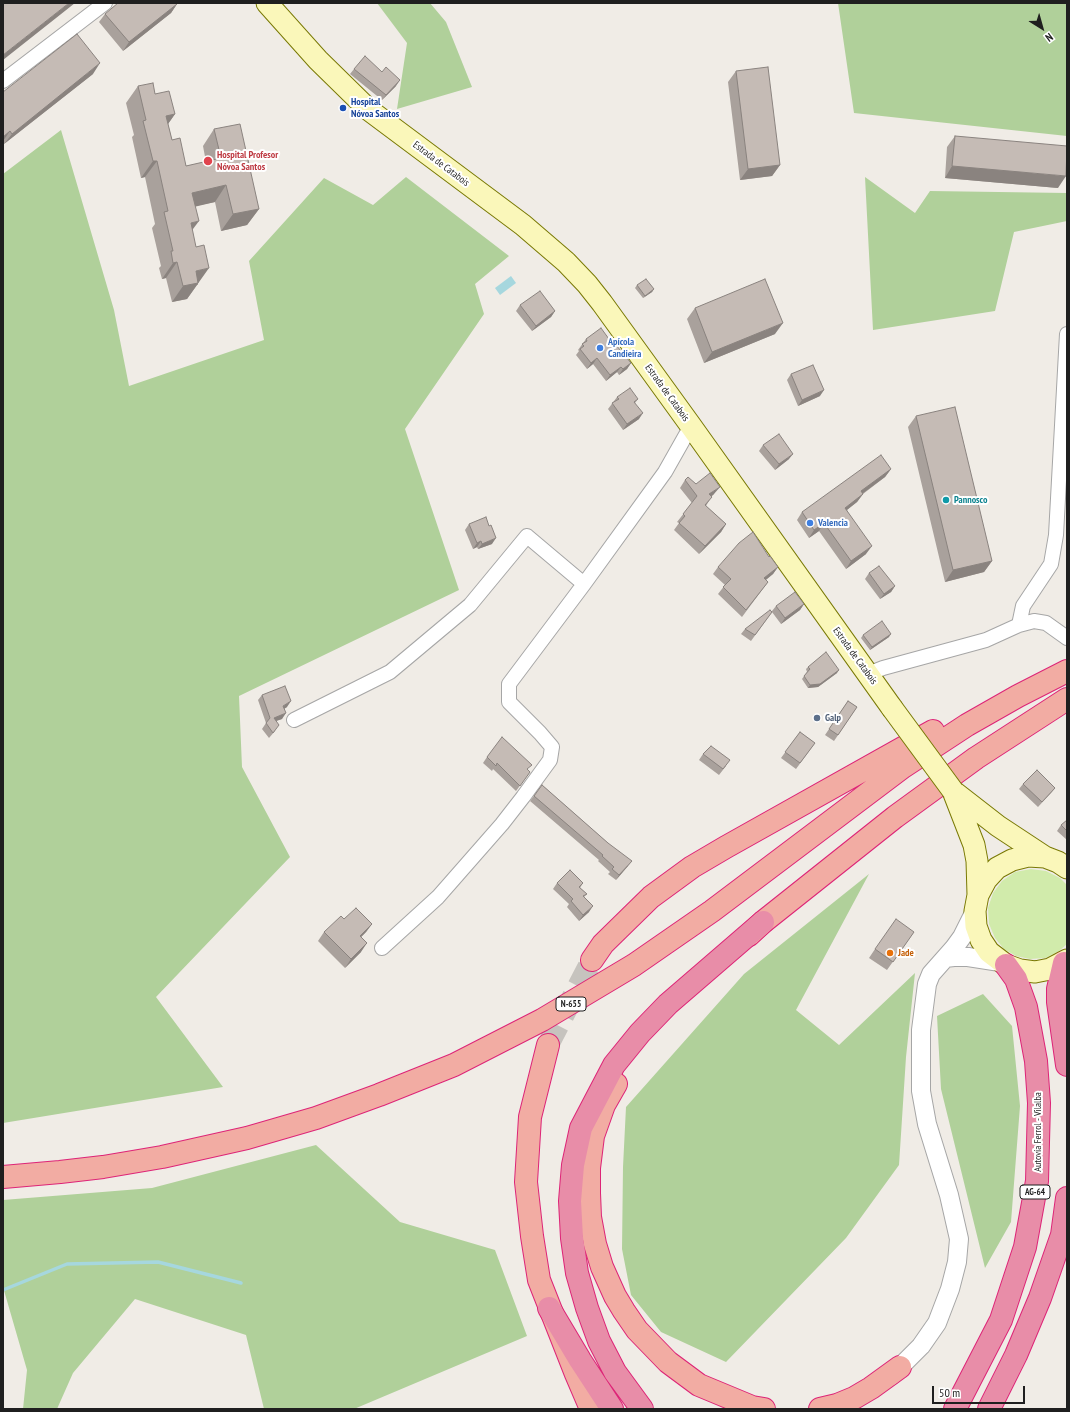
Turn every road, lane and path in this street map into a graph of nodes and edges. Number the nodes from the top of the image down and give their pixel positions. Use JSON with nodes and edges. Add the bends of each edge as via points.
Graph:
{"nodes":[{"id":1,"x":105,"y":3,"type":"edge"},
{"id":2,"x":267,"y":3,"type":"edge"},
{"id":3,"x":3,"y":81,"type":"edge"},
{"id":4,"x":1067,"y":334,"type":"edge"},
{"id":5,"x":691,"y":426,"type":"junction"},
{"id":6,"x":584,"y":584,"type":"junction"},
{"id":7,"x":1019,"y":625,"type":"junction"},
{"id":8,"x":1062,"y":634,"type":"edge"},
{"id":9,"x":1067,"y":667,"type":"edge"},
{"id":10,"x":1067,"y":671,"type":"edge"},
{"id":11,"x":868,"y":674,"type":"junction"},
{"id":12,"x":1067,"y":699,"type":"edge"},
{"id":13,"x":294,"y":720,"type":"dead end"},
{"id":14,"x":952,"y":791,"type":"junction"},
{"id":15,"x":1045,"y":857,"type":"junction"},
{"id":16,"x":1067,"y":868,"type":"edge"},
{"id":17,"x":977,"y":903,"type":"junction"},
{"id":18,"x":763,"y":922,"type":"junction"},
{"id":19,"x":382,"y":948,"type":"dead end"},
{"id":20,"x":945,"y":958,"type":"junction"},
{"id":21,"x":592,"y":960,"type":"tunnel mouth"},
{"id":22,"x":1065,"y":962,"type":"edge"},
{"id":23,"x":1003,"y":964,"type":"junction"},
{"id":24,"x":548,"y":1045,"type":"tunnel mouth"},
{"id":25,"x":1067,"y":1065,"type":"edge"},
{"id":26,"x":3,"y":1177,"type":"edge"},
{"id":27,"x":1067,"y":1198,"type":"edge"},
{"id":28,"x":549,"y":1308,"type":"junction"},
{"id":29,"x":900,"y":1367,"type":"junction"},
{"id":30,"x":591,"y":1409,"type":"edge"},
{"id":31,"x":612,"y":1409,"type":"edge"},
{"id":32,"x":642,"y":1409,"type":"edge"},
{"id":33,"x":764,"y":1409,"type":"edge"},
{"id":34,"x":820,"y":1409,"type":"edge"},
{"id":35,"x":852,"y":1409,"type":"edge"},
{"id":36,"x":955,"y":1409,"type":"edge"},
{"id":37,"x":990,"y":1409,"type":"edge"}],
"edges":[{"from":1,"to":3,"type":"street"},
{"from":2,"to":5,"type":"main road","name":"Estrada de Catabois","via":[[318,60],[369,110],[523,225],[566,262],[602,303]]},
{"from":4,"to":7,"type":"street","via":[[1056,535],[1052,564],[1023,606]]},
{"from":5,"to":6,"type":"street","via":[[665,472]]},
{"from":5,"to":11,"type":"main road","name":"Estrada de Catabois"},
{"from":6,"to":13,"type":"street","via":[[527,536],[470,605],[390,672]]},
{"from":6,"to":19,"type":"street","via":[[509,684],[509,702],[552,747],[550,760],[506,819],[438,897]]},
{"from":7,"to":8,"type":"street","via":[[1046,623]]},
{"from":7,"to":11,"type":"street","via":[[986,640]]},
{"from":9,"to":21,"type":"highway","via":[[1042,674],[990,700],[692,867],[651,897],[603,944]]},
{"from":10,"to":26,"type":"highway","number":"N-655","via":[[974,721],[903,766],[712,911],[634,965],[542,1020],[461,1061],[316,1118],[240,1139],[162,1157],[60,1172]]},
{"from":11,"to":14,"type":"main road","name":"Estrada de Catabois","bridge":true},
{"from":12,"to":18,"type":"highway","via":[[976,758],[895,817]]},
{"from":14,"to":15,"type":"main road"},
{"from":14,"to":17,"type":"main road","via":[[974,845],[977,861]]},
{"from":15,"to":16,"type":"main road"},
{"from":15,"to":17,"type":"main road","via":[[1028,856],[1012,860],[998,868],[986,880]]},
{"from":17,"to":20,"type":"street","via":[[962,937]]},
{"from":17,"to":23,"type":"main road","via":[[976,926],[981,940],[989,952]]},
{"from":18,"to":32,"type":"highway","via":[[668,1004],[640,1033],[614,1065],[581,1128],[573,1165],[570,1201],[572,1238],[578,1273],[598,1341],[615,1372]]},
{"from":18,"to":33,"type":"highway","via":[[671,1012],[643,1042],[622,1073],[604,1105],[593,1136],[588,1193],[595,1244],[602,1267],[615,1296],[637,1330],[668,1362],[699,1385],[752,1407]]},
{"from":20,"to":23,"type":"street","via":[[968,957]]},
{"from":20,"to":29,"type":"street","via":[[931,974],[927,984],[921,1030],[921,1091],[927,1124],[949,1195],[959,1240],[957,1262],[937,1323]]},
{"from":22,"to":23,"type":"main road","via":[[1035,972]]},
{"from":22,"to":25,"type":"highway","via":[[1059,982],[1058,1002]]},
{"from":23,"to":36,"type":"highway","name":"Autovía Ferrol - Vilalba","number":"AG-64","via":[[1016,979],[1026,1007],[1036,1061],[1039,1103],[1037,1181],[1026,1247],[1001,1320]]},
{"from":24,"to":28,"type":"highway","via":[[530,1117],[526,1182],[539,1280]]},
{"from":27,"to":37,"type":"highway","via":[[1062,1236],[1040,1298]]},
{"from":28,"to":30,"type":"highway"},
{"from":28,"to":31,"type":"highway"},
{"from":29,"to":34,"type":"highway","via":[[854,1398]]},
{"from":29,"to":35,"type":"street","via":[[867,1400]]}]}
